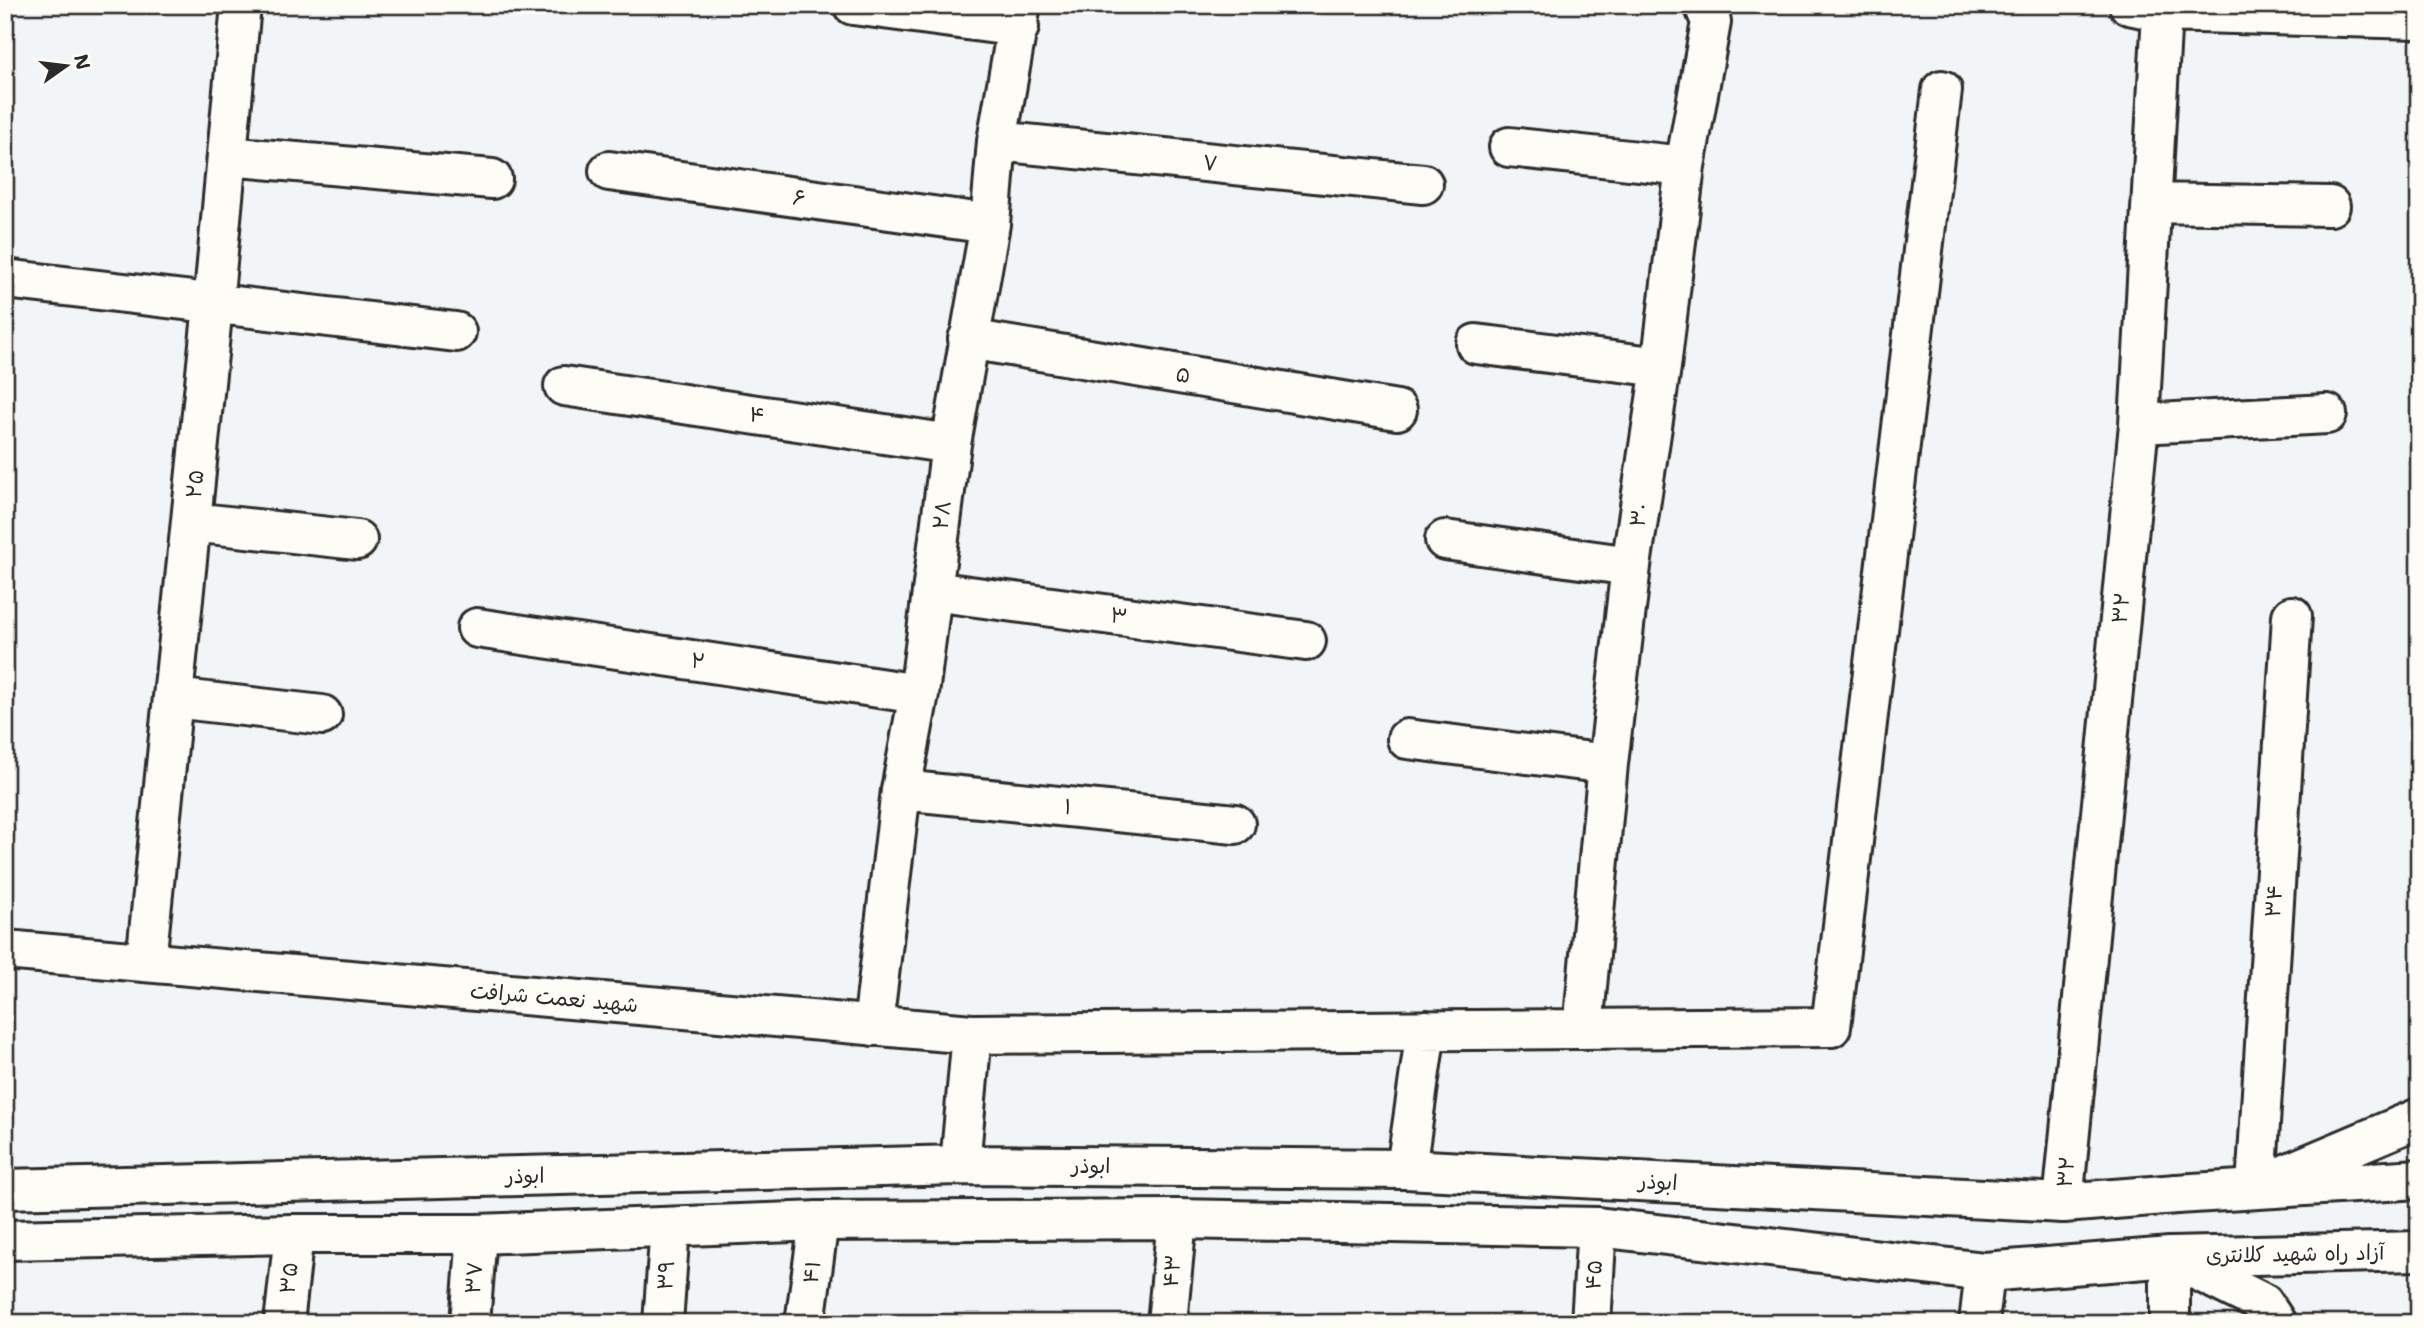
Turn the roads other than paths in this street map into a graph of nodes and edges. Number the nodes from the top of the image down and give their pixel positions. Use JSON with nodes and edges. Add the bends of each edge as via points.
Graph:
{"nodes":[{"id":1,"x":241,"y":5,"type":"edge"},
{"id":2,"x":853,"y":5,"type":"edge"},
{"id":3,"x":1704,"y":5,"type":"edge"},
{"id":4,"x":2146,"y":8,"type":"edge"},
{"id":5,"x":2237,"y":9,"type":"edge"},
{"id":6,"x":1020,"y":16,"type":"edge"},
{"id":7,"x":2419,"y":19,"type":"edge"},
{"id":8,"x":1942,"y":90,"type":"dead end"},
{"id":9,"x":997,"y":141,"type":"junction"},
{"id":10,"x":1509,"y":147,"type":"dead end"},
{"id":11,"x":227,"y":156,"type":"junction"},
{"id":12,"x":1685,"y":166,"type":"junction"},
{"id":13,"x":609,"y":172,"type":"dead end"},
{"id":14,"x":492,"y":179,"type":"dead end"},
{"id":15,"x":1423,"y":184,"type":"dead end"},
{"id":16,"x":2152,"y":203,"type":"junction"},
{"id":17,"x":2330,"y":206,"type":"dead end"},
{"id":18,"x":990,"y":224,"type":"junction"},
{"id":19,"x":5,"y":279,"type":"edge"},
{"id":20,"x":213,"y":305,"type":"junction"},
{"id":21,"x":456,"y":332,"type":"dead end"},
{"id":22,"x":968,"y":339,"type":"junction"},
{"id":23,"x":1476,"y":344,"type":"dead end"},
{"id":24,"x":1661,"y":367,"type":"junction"},
{"id":25,"x":564,"y":386,"type":"dead end"},
{"id":26,"x":1397,"y":410,"type":"dead end"},
{"id":27,"x":2327,"y":415,"type":"dead end"},
{"id":28,"x":2139,"y":424,"type":"junction"},
{"id":29,"x":951,"y":444,"type":"junction"},
{"id":30,"x":191,"y":522,"type":"junction"},
{"id":31,"x":357,"y":540,"type":"dead end"},
{"id":32,"x":1445,"y":540,"type":"dead end"},
{"id":33,"x":1631,"y":566,"type":"junction"},
{"id":34,"x":932,"y":591,"type":"junction"},
{"id":35,"x":2292,"y":616,"type":"dead end"},
{"id":36,"x":477,"y":628,"type":"dead end"},
{"id":37,"x":1306,"y":641,"type":"dead end"},
{"id":38,"x":919,"y":694,"type":"junction"},
{"id":39,"x":173,"y":698,"type":"junction"},
{"id":40,"x":321,"y":715,"type":"dead end"},
{"id":41,"x":1406,"y":739,"type":"dead end"},
{"id":42,"x":1608,"y":764,"type":"junction"},
{"id":43,"x":901,"y":790,"type":"junction"},
{"id":44,"x":1236,"y":824,"type":"dead end"},
{"id":45,"x":5,"y":950,"type":"edge"},
{"id":46,"x":146,"y":962,"type":"junction"},
{"id":47,"x":873,"y":1026,"type":"junction"},
{"id":48,"x":1583,"y":1029,"type":"junction"},
{"id":49,"x":1426,"y":1030,"type":"junction"},
{"id":50,"x":972,"y":1034,"type":"junction"},
{"id":51,"x":2419,"y":1118,"type":"edge"},
{"id":52,"x":960,"y":1165,"type":"junction"},
{"id":53,"x":1405,"y":1169,"type":"junction"},
{"id":54,"x":2419,"y":1179,"type":"edge"},
{"id":55,"x":2256,"y":1187,"type":"junction"},
{"id":56,"x":5,"y":1189,"type":"edge"},
{"id":57,"x":2063,"y":1203,"type":"junction"},
{"id":58,"x":1177,"y":1219,"type":"junction"},
{"id":59,"x":819,"y":1221,"type":"junction"},
{"id":60,"x":670,"y":1227,"type":"junction"},
{"id":61,"x":1597,"y":1227,"type":"junction"},
{"id":62,"x":294,"y":1234,"type":"junction"},
{"id":63,"x":477,"y":1234,"type":"junction"},
{"id":64,"x":5,"y":1240,"type":"edge"},
{"id":65,"x":2419,"y":1251,"type":"edge"},
{"id":66,"x":2170,"y":1257,"type":"junction"},
{"id":67,"x":1984,"y":1272,"type":"junction"},
{"id":68,"x":284,"y":1323,"type":"edge"},
{"id":69,"x":470,"y":1323,"type":"edge"},
{"id":70,"x":663,"y":1323,"type":"edge"},
{"id":71,"x":805,"y":1323,"type":"edge"},
{"id":72,"x":1167,"y":1323,"type":"edge"},
{"id":73,"x":1591,"y":1323,"type":"edge"},
{"id":74,"x":1979,"y":1323,"type":"edge"},
{"id":75,"x":2170,"y":1323,"type":"edge"},
{"id":76,"x":2276,"y":1323,"type":"edge"}],
"edges":[{"from":1,"to":11,"type":"main road","name":"۲۵"},
{"from":2,"to":6,"type":"main road"},
{"from":3,"to":12,"type":"main road","name":"۳۰","via":[[1711,22]]},
{"from":4,"to":5,"type":"main road"},
{"from":4,"to":16,"type":"main road","name":"۳۲"},
{"from":5,"to":7,"type":"main road"},
{"from":6,"to":9,"type":"main road","name":"۲۸"},
{"from":8,"to":48,"type":"main road","name":"شهید نعمت شرافت","via":[[1831,1027]]},
{"from":9,"to":15,"type":"main road","name":"۷"},
{"from":9,"to":18,"type":"main road","name":"۲۸"},
{"from":10,"to":12,"type":"main road"},
{"from":11,"to":14,"type":"main road"},
{"from":11,"to":20,"type":"main road","name":"۲۵"},
{"from":12,"to":24,"type":"main road","name":"۳۰"},
{"from":13,"to":18,"type":"main road","name":"۶"},
{"from":16,"to":17,"type":"main road"},
{"from":16,"to":28,"type":"main road","name":"۳۲"},
{"from":18,"to":22,"type":"main road","name":"۲۸"},
{"from":19,"to":20,"type":"main road"},
{"from":20,"to":21,"type":"main road"},
{"from":20,"to":30,"type":"main road","name":"۲۵"},
{"from":22,"to":26,"type":"main road","name":"۵"},
{"from":22,"to":29,"type":"main road","name":"۲۸"},
{"from":23,"to":24,"type":"main road"},
{"from":24,"to":33,"type":"main road","name":"۳۰"},
{"from":25,"to":29,"type":"main road","name":"۴"},
{"from":27,"to":28,"type":"main road"},
{"from":28,"to":57,"type":"main road","name":"۳۲"},
{"from":29,"to":34,"type":"main road","name":"۲۸"},
{"from":30,"to":31,"type":"main road"},
{"from":30,"to":39,"type":"main road","name":"۲۵"},
{"from":32,"to":33,"type":"main road"},
{"from":33,"to":42,"type":"main road","name":"۳۰"},
{"from":34,"to":37,"type":"main road","name":"۳"},
{"from":34,"to":38,"type":"main road","name":"۲۸"},
{"from":35,"to":55,"type":"main road","name":"۳۴"},
{"from":36,"to":38,"type":"main road","name":"۲"},
{"from":38,"to":43,"type":"main road","name":"۲۸"},
{"from":39,"to":40,"type":"main road"},
{"from":39,"to":46,"type":"main road","name":"۲۵"},
{"from":41,"to":42,"type":"main road"},
{"from":42,"to":48,"type":"main road","name":"۳۰"},
{"from":43,"to":44,"type":"main road","name":"۱"},
{"from":43,"to":47,"type":"main road","name":"۲۸"},
{"from":45,"to":46,"type":"main road","name":"شهید نعمت شرافت"},
{"from":46,"to":47,"type":"main road","name":"شهید نعمت شرافت"},
{"from":47,"to":50,"type":"main road","name":"شهید نعمت شرافت"},
{"from":48,"to":49,"type":"main road","name":"شهید نعمت شرافت"},
{"from":49,"to":50,"type":"main road","name":"شهید نعمت شرافت"},
{"from":49,"to":53,"type":"main road"},
{"from":50,"to":52,"type":"main road"},
{"from":51,"to":55,"type":"main road"},
{"from":52,"to":53,"type":"main road","name":"ابوذر"},
{"from":52,"to":56,"type":"main road","name":"ابوذر"},
{"from":53,"to":57,"type":"main road","name":"ابوذر"},
{"from":54,"to":55,"type":"main road","name":"ابوذر"},
{"from":55,"to":57,"type":"main road","name":"ابوذر"},
{"from":58,"to":59,"type":"main road"},
{"from":58,"to":61,"type":"main road"},
{"from":58,"to":72,"type":"main road","name":"۴۳"},
{"from":59,"to":60,"type":"main road"},
{"from":59,"to":71,"type":"main road","name":"۴۱"},
{"from":60,"to":63,"type":"main road"},
{"from":60,"to":70,"type":"main road","name":"۳۹"},
{"from":61,"to":67,"type":"main road"},
{"from":61,"to":73,"type":"main road","name":"۴۵"},
{"from":62,"to":63,"type":"main road"},
{"from":62,"to":64,"type":"main road"},
{"from":62,"to":68,"type":"main road","name":"۳۵"},
{"from":63,"to":69,"type":"main road","name":"۳۷"},
{"from":65,"to":66,"type":"main road","name":"آزاد راه شهید کلانتری"},
{"from":66,"to":67,"type":"main road"},
{"from":66,"to":75,"type":"main road"},
{"from":66,"to":76,"type":"main road","via":[[2263,1303]]},
{"from":67,"to":74,"type":"main road"}]}
